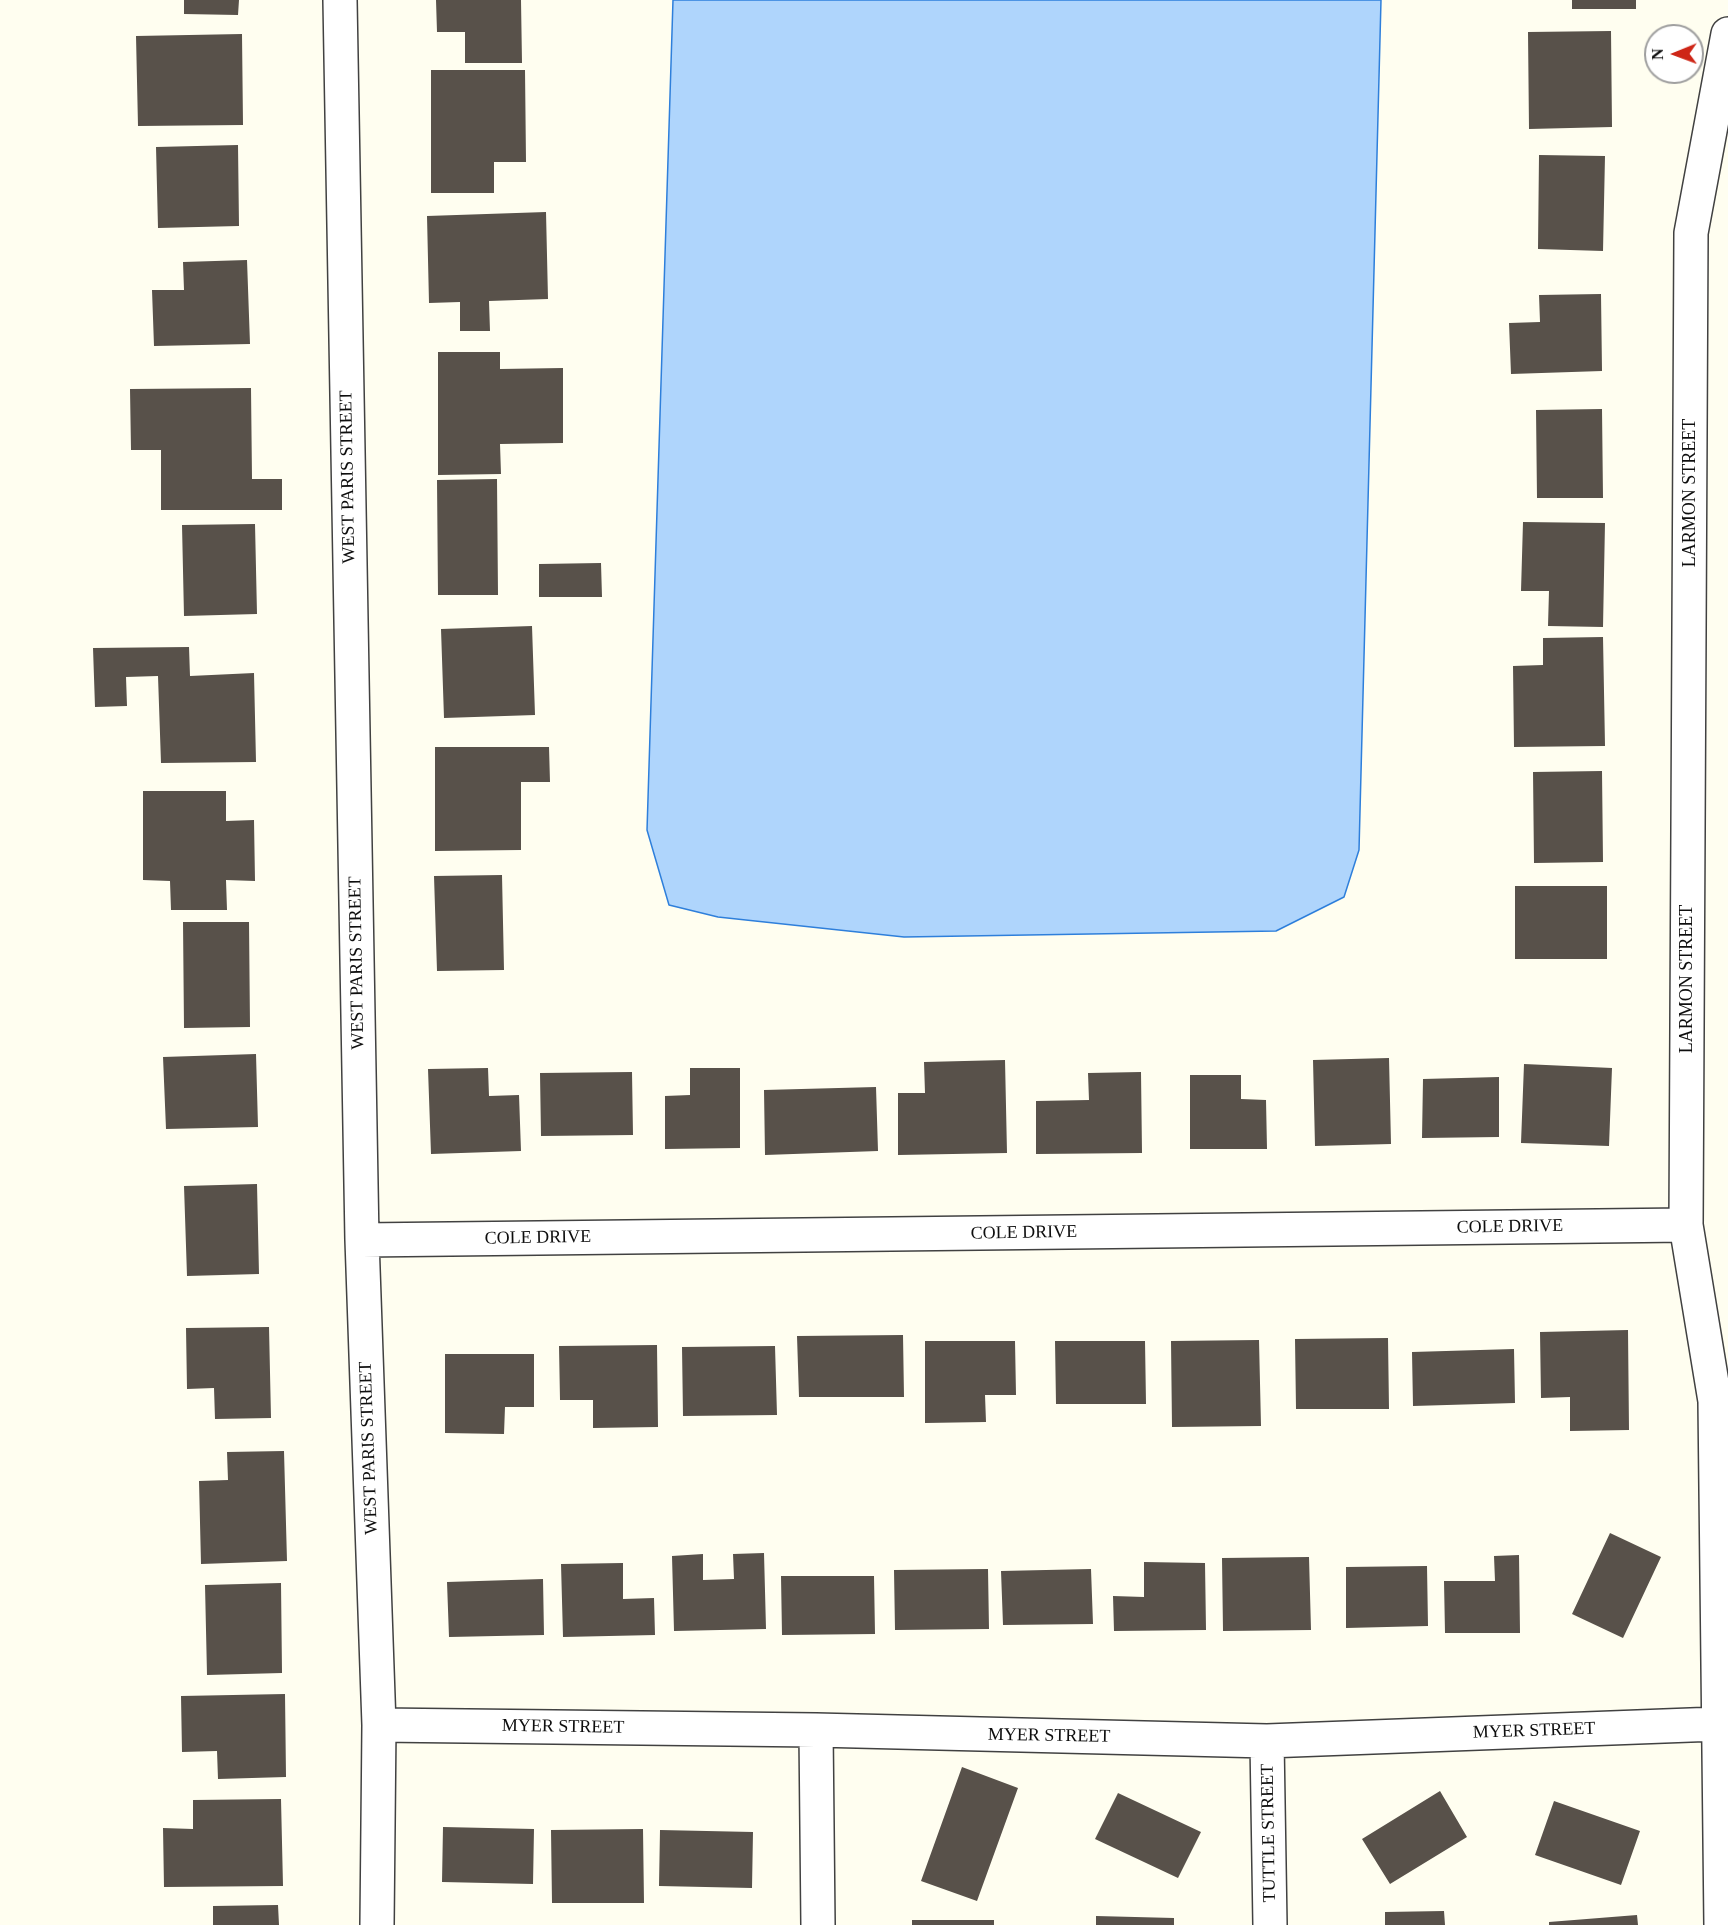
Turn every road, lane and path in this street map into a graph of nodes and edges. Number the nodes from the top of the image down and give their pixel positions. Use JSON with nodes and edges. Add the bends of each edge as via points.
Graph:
{"nodes":[{"id":1,"x":340,"y":0,"type":"edge"},
{"id":2,"x":1728,"y":34,"type":"edge"},
{"id":3,"x":1686,"y":1226,"type":"junction"},
{"id":4,"x":362,"y":1240,"type":"junction"},
{"id":5,"x":1718,"y":1724,"type":"junction"},
{"id":6,"x":379,"y":1725,"type":"junction"},
{"id":7,"x":816,"y":1730,"type":"junction"},
{"id":8,"x":1267,"y":1741,"type":"junction"},
{"id":9,"x":377,"y":1925,"type":"edge"},
{"id":10,"x":818,"y":1925,"type":"edge"},
{"id":11,"x":1270,"y":1925,"type":"edge"},
{"id":12,"x":1721,"y":1925,"type":"edge"}],
"edges":[{"from":1,"to":4,"type":"street","name":"WEST PARIS STREET"},
{"from":2,"to":3,"type":"street","name":"LARMON STREET","via":[[1691,233]]},
{"from":3,"to":4,"type":"street","name":"COLE DRIVE"},
{"from":3,"to":5,"type":"street","name":"LARMON STREET","via":[[1715,1401]]},
{"from":4,"to":6,"type":"street","name":"WEST PARIS STREET"},
{"from":5,"to":8,"type":"street","name":"MYER STREET"},
{"from":5,"to":12,"type":"street","name":"LARMON STREET"},
{"from":6,"to":7,"type":"street","name":"MYER STREET"},
{"from":6,"to":9,"type":"street","name":"WEST PARIS STREET"},
{"from":7,"to":8,"type":"street","name":"MYER STREET"},
{"from":7,"to":10,"type":"street"},
{"from":8,"to":11,"type":"street","name":"TUTTLE STREET"}]}
